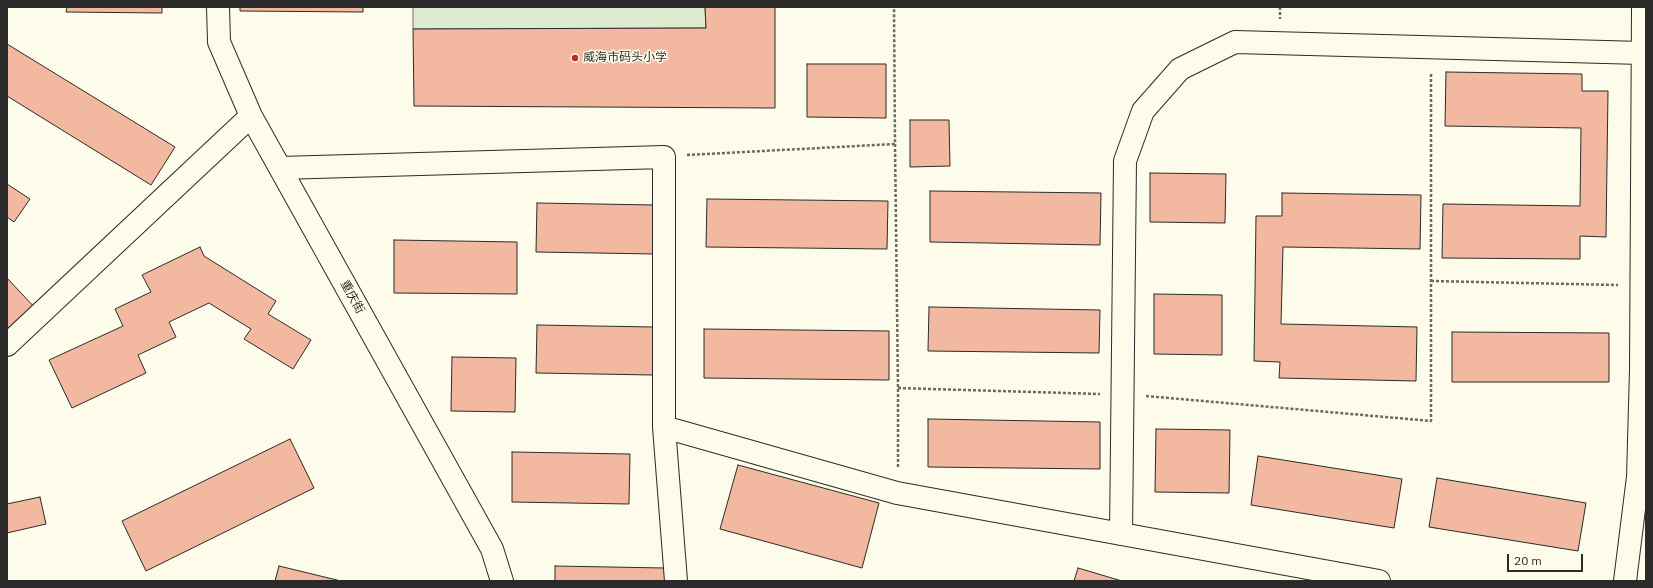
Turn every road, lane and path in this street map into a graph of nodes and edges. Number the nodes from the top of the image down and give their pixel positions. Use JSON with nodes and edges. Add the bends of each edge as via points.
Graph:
{"nodes":[{"id":1,"x":218,"y":7,"type":"edge"},
{"id":2,"x":894,"y":7,"type":"edge"},
{"id":3,"x":1642,"y":7,"type":"edge"},
{"id":4,"x":1430,"y":47,"type":"junction"},
{"id":5,"x":1642,"y":53,"type":"junction"},
{"id":6,"x":251,"y":116,"type":"junction"},
{"id":7,"x":895,"y":144,"type":"junction"},
{"id":8,"x":664,"y":156,"type":"junction"},
{"id":9,"x":280,"y":168,"type":"junction"},
{"id":10,"x":1431,"y":280,"type":"junction"},
{"id":11,"x":1641,"y":285,"type":"junction"},
{"id":12,"x":7,"y":345,"type":"edge"},
{"id":13,"x":898,"y":388,"type":"junction"},
{"id":14,"x":1122,"y":394,"type":"junction"},
{"id":15,"x":664,"y":427,"type":"junction"},
{"id":16,"x":897,"y":493,"type":"junction"},
{"id":17,"x":1121,"y":534,"type":"junction"},
{"id":18,"x":502,"y":581,"type":"edge"},
{"id":19,"x":676,"y":581,"type":"edge"},
{"id":20,"x":1379,"y":581,"type":"edge"},
{"id":21,"x":1625,"y":581,"type":"edge"}],
"edges":[{"from":1,"to":6,"type":"street","name":"重庆街","via":[[219,42]]},
{"from":2,"to":7,"type":"path"},
{"from":3,"to":5,"type":"street"},
{"from":4,"to":5,"type":"street"},
{"from":4,"to":10,"type":"path"},
{"from":4,"to":14,"type":"street","via":[[1235,42],[1180,69],[1143,111],[1124,161]]},
{"from":5,"to":11,"type":"street"},
{"from":6,"to":9,"type":"street","name":"重庆街"},
{"from":6,"to":12,"type":"street"},
{"from":7,"to":8,"type":"path"},
{"from":7,"to":13,"type":"path"},
{"from":8,"to":9,"type":"street"},
{"from":8,"to":15,"type":"street"},
{"from":9,"to":18,"type":"street","name":"重庆街","via":[[492,549]]},
{"from":10,"to":11,"type":"path"},
{"from":10,"to":14,"type":"path","via":[[1431,421]]},
{"from":11,"to":21,"type":"street","via":[[1638,477]]},
{"from":13,"to":14,"type":"path"},
{"from":13,"to":16,"type":"path"},
{"from":14,"to":17,"type":"street"},
{"from":15,"to":16,"type":"street"},
{"from":15,"to":19,"type":"street"},
{"from":16,"to":17,"type":"street"},
{"from":17,"to":20,"type":"street"}]}
